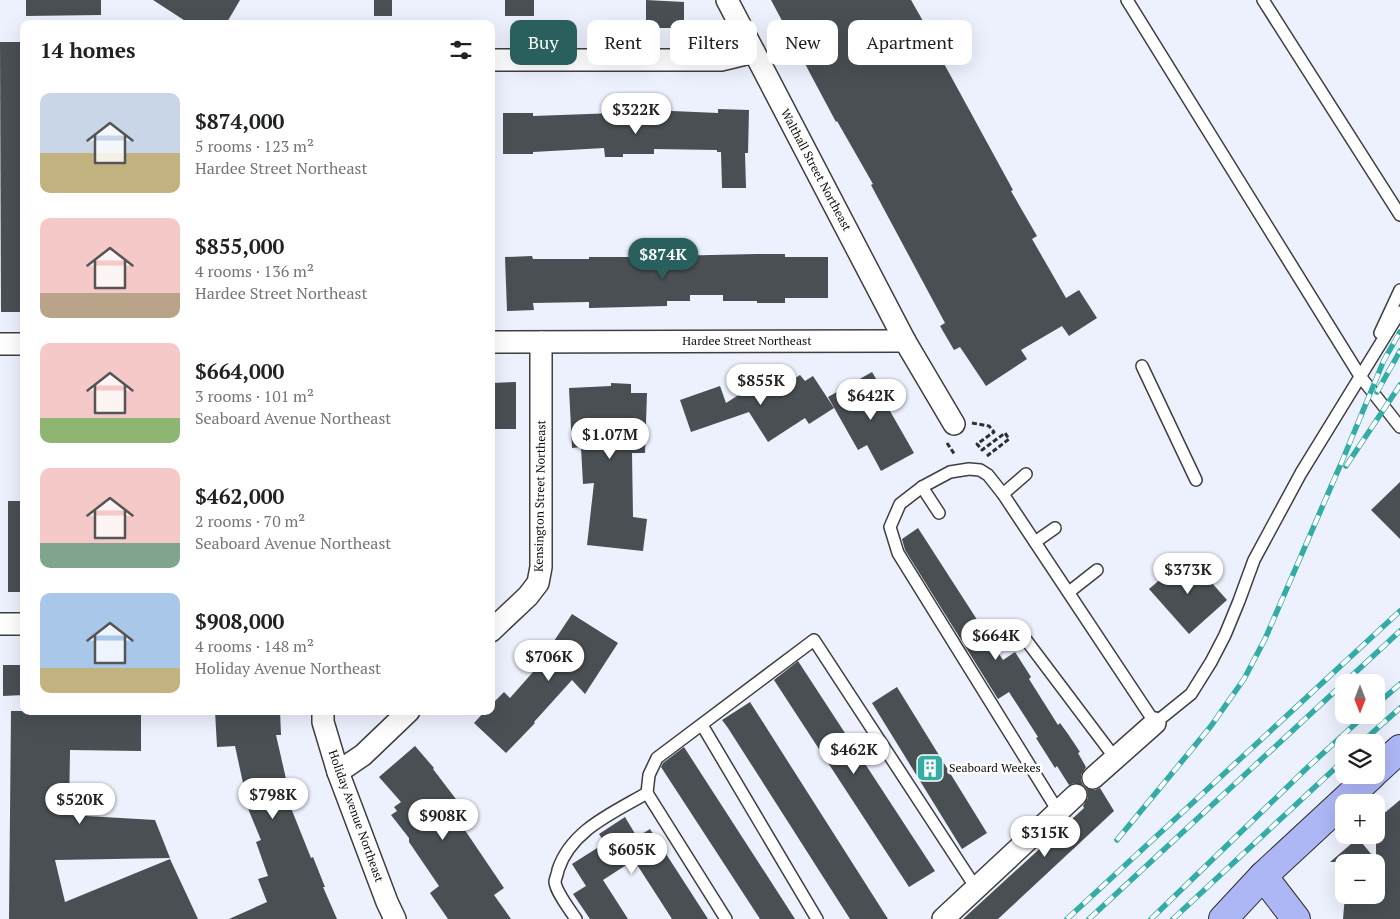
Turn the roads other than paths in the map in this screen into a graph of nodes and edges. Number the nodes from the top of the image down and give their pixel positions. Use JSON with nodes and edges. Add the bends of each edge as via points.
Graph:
{"nodes":[{"id":1,"x":727,"y":0,"type":"edge"},
{"id":2,"x":1127,"y":0,"type":"edge"},
{"id":3,"x":1263,"y":0,"type":"edge"},
{"id":4,"x":737,"y":20,"type":"edge"},
{"id":5,"x":757,"y":58,"type":"edge"},
{"id":6,"x":495,"y":60,"type":"edge"},
{"id":7,"x":670,"y":60,"type":"edge"},
{"id":8,"x":1400,"y":215,"type":"edge"},
{"id":9,"x":1400,"y":290,"type":"edge"},
{"id":10,"x":1400,"y":312,"type":"edge"},
{"id":11,"x":905,"y":341,"type":"junction"},
{"id":12,"x":495,"y":342,"type":"edge"},
{"id":13,"x":542,"y":342,"type":"junction"},
{"id":14,"x":0,"y":344,"type":"edge"},
{"id":15,"x":20,"y":344,"type":"edge"},
{"id":16,"x":1142,"y":366,"type":"dead end"},
{"id":17,"x":1360,"y":376,"type":"junction"},
{"id":18,"x":1400,"y":427,"type":"edge"},
{"id":19,"x":950,"y":434,"type":"road end"},
{"id":20,"x":1026,"y":474,"type":"dead end"},
{"id":21,"x":1196,"y":480,"type":"dead end"},
{"id":22,"x":922,"y":487,"type":"junction"},
{"id":23,"x":1004,"y":494,"type":"junction"},
{"id":24,"x":939,"y":513,"type":"dead end"},
{"id":25,"x":1056,"y":528,"type":"dead end"},
{"id":26,"x":1035,"y":542,"type":"junction"},
{"id":27,"x":1097,"y":570,"type":"dead end"},
{"id":28,"x":1068,"y":592,"type":"junction"},
{"id":29,"x":0,"y":624,"type":"edge"},
{"id":30,"x":20,"y":624,"type":"edge"},
{"id":31,"x":495,"y":627,"type":"edge"},
{"id":32,"x":1016,"y":628,"type":"dead end"},
{"id":33,"x":323,"y":715,"type":"edge"},
{"id":34,"x":405,"y":715,"type":"edge"},
{"id":35,"x":1155,"y":722,"type":"junction"},
{"id":36,"x":702,"y":725,"type":"junction"},
{"id":37,"x":1400,"y":749,"type":"edge"},
{"id":38,"x":1115,"y":758,"type":"junction"},
{"id":39,"x":1385,"y":763,"type":"edge"},
{"id":40,"x":338,"y":772,"type":"junction"},
{"id":41,"x":1093,"y":778,"type":"dead end"},
{"id":42,"x":1362,"y":784,"type":"edge"},
{"id":43,"x":647,"y":794,"type":"junction"},
{"id":44,"x":1076,"y":795,"type":"dead end"},
{"id":45,"x":1058,"y":811,"type":"junction"},
{"id":46,"x":1263,"y":876,"type":"junction"},
{"id":47,"x":976,"y":888,"type":"junction"},
{"id":48,"x":395,"y":919,"type":"edge"},
{"id":49,"x":576,"y":919,"type":"edge"},
{"id":50,"x":726,"y":919,"type":"edge"},
{"id":51,"x":817,"y":919,"type":"edge"},
{"id":52,"x":943,"y":919,"type":"edge"},
{"id":53,"x":1223,"y":919,"type":"edge"},
{"id":54,"x":1296,"y":919,"type":"edge"}],
"edges":[{"from":1,"to":4,"type":"street","name":"Walthall Street Northeast"},
{"from":2,"to":17,"type":"lane"},
{"from":3,"to":8,"type":"lane"},
{"from":5,"to":11,"type":"street","name":"Walthall Street Northeast"},
{"from":6,"to":7,"type":"street"},
{"from":9,"to":17,"type":"lane"},
{"from":10,"to":17,"type":"lane"},
{"from":11,"to":13,"type":"street","name":"Hardee Street Northeast"},
{"from":11,"to":19,"type":"street"},
{"from":12,"to":13,"type":"street","name":"Hardee Street Northeast"},
{"from":13,"to":31,"type":"street","name":"Kensington Street Northeast","via":[[541,567],[538,583]]},
{"from":14,"to":15,"type":"street"},
{"from":16,"to":21,"type":"lane"},
{"from":17,"to":18,"type":"lane"},
{"from":17,"to":35,"type":"lane","via":[[1301,473],[1254,560],[1212,662],[1191,694]]},
{"from":20,"to":23,"type":"lane"},
{"from":22,"to":23,"type":"lane","via":[[950,472],[970,469],[988,475]]},
{"from":22,"to":24,"type":"lane"},
{"from":22,"to":45,"type":"lane","via":[[900,504],[890,527],[898,553]]},
{"from":23,"to":26,"type":"lane"},
{"from":25,"to":26,"type":"lane"},
{"from":26,"to":28,"type":"lane"},
{"from":27,"to":28,"type":"lane"},
{"from":28,"to":35,"type":"lane"},
{"from":29,"to":30,"type":"street"},
{"from":32,"to":38,"type":"lane"},
{"from":33,"to":40,"type":"street","name":"Holiday Avenue Northeast"},
{"from":34,"to":40,"type":"street","via":[[363,755]]},
{"from":35,"to":38,"type":"street"},
{"from":36,"to":43,"type":"lane","via":[[657,758],[649,775]]},
{"from":36,"to":47,"type":"lane","via":[[814,640]]},
{"from":36,"to":51,"type":"lane"},
{"from":37,"to":39,"type":"main road"},
{"from":38,"to":41,"type":"street"},
{"from":40,"to":48,"type":"street","name":"Holiday Avenue Northeast"},
{"from":42,"to":46,"type":"main road"},
{"from":43,"to":49,"type":"lane","via":[[606,816],[576,838],[562,858],[555,882]]},
{"from":43,"to":50,"type":"lane"},
{"from":44,"to":45,"type":"street"},
{"from":45,"to":47,"type":"street"},
{"from":46,"to":53,"type":"main road"},
{"from":46,"to":54,"type":"main road"},
{"from":47,"to":52,"type":"street"}]}
